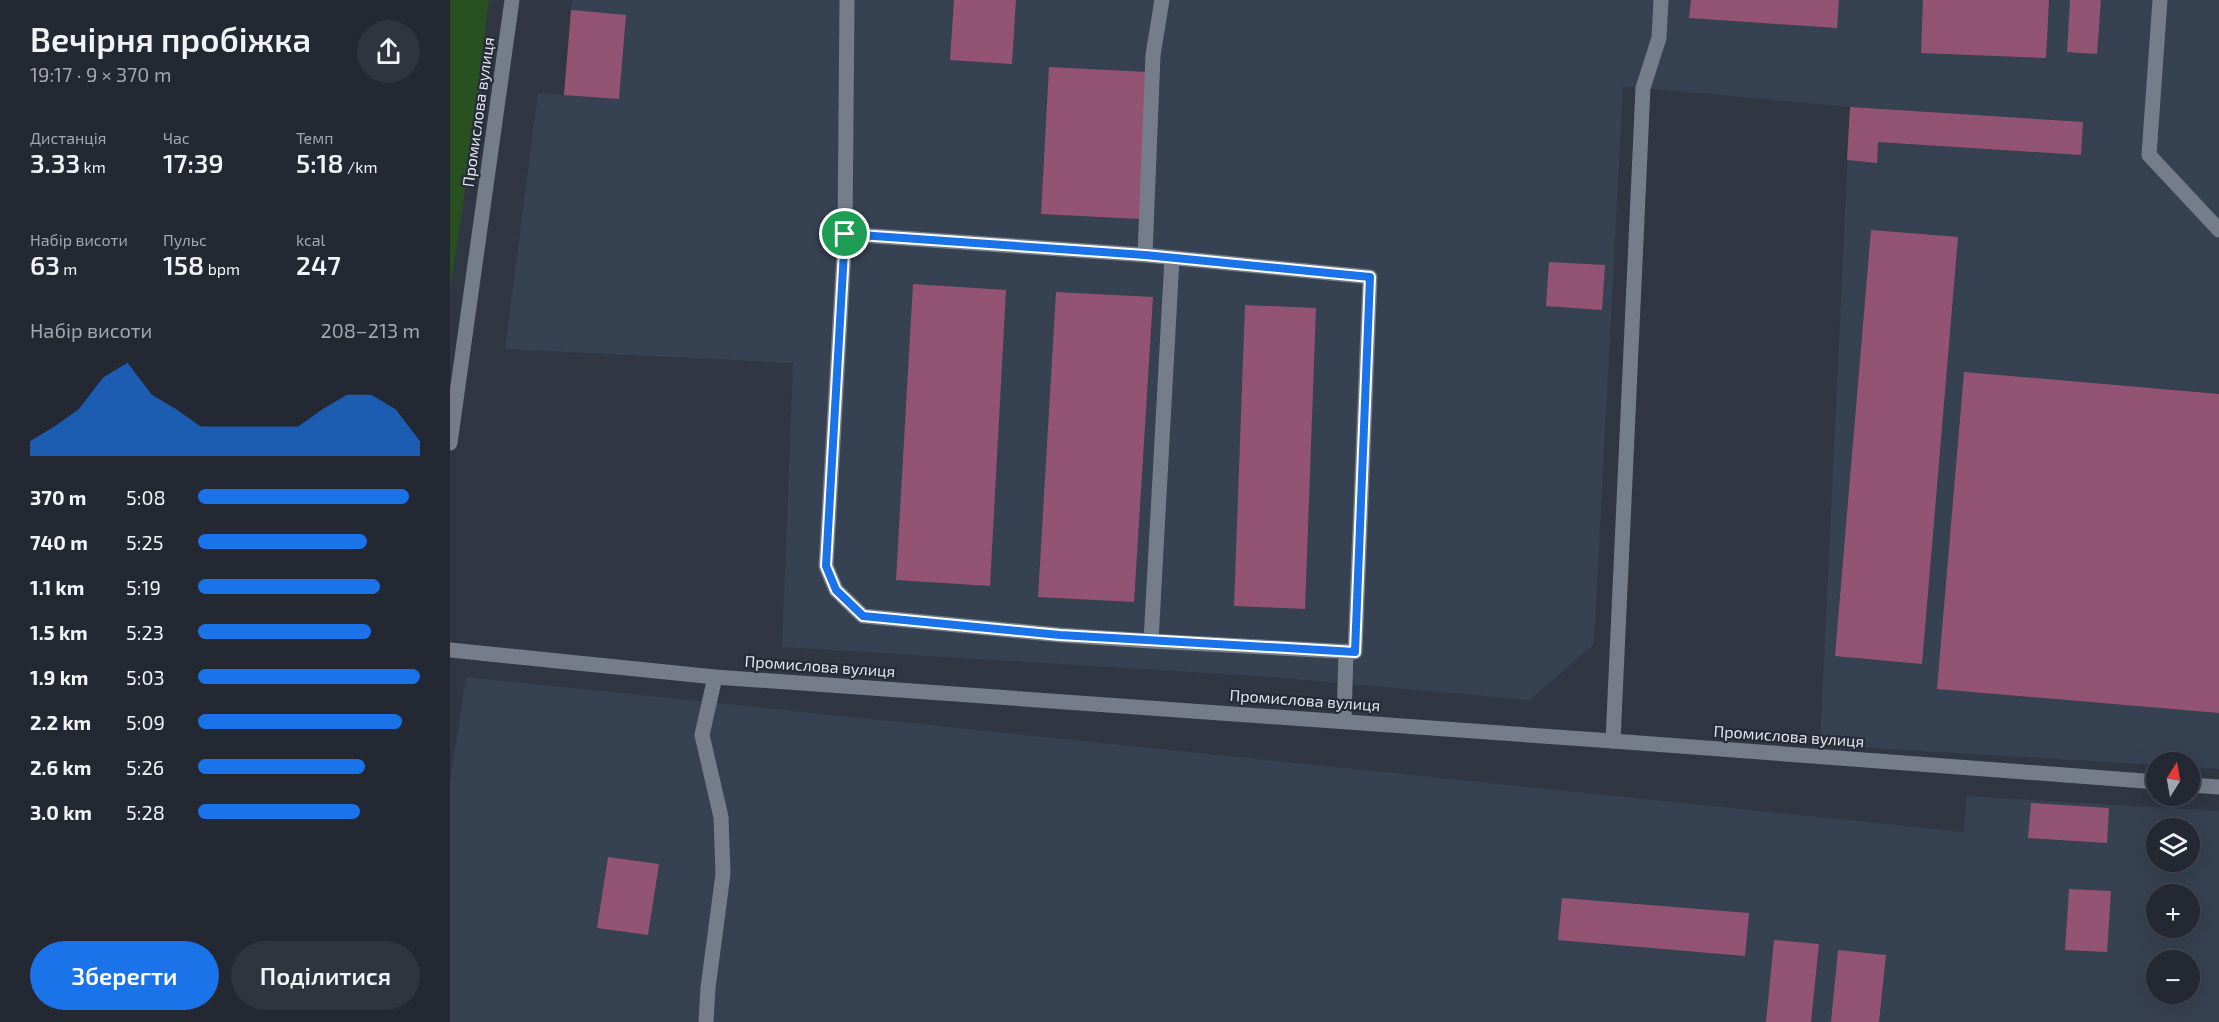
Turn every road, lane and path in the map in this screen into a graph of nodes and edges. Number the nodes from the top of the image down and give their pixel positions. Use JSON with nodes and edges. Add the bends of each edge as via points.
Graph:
{"nodes":[{"id":1,"x":512,"y":0,"type":"edge"},
{"id":2,"x":847,"y":0,"type":"edge"},
{"id":3,"x":1162,"y":0,"type":"edge"},
{"id":4,"x":1661,"y":0,"type":"edge"},
{"id":5,"x":2160,"y":0,"type":"edge"},
{"id":6,"x":2219,"y":230,"type":"edge"},
{"id":7,"x":845,"y":234,"type":"junction"},
{"id":8,"x":1145,"y":255,"type":"junction"},
{"id":9,"x":1172,"y":258,"type":"junction"},
{"id":10,"x":450,"y":443,"type":"edge"},
{"id":11,"x":1151,"y":641,"type":"junction"},
{"id":12,"x":450,"y":650,"type":"edge"},
{"id":13,"x":1346,"y":651,"type":"junction"},
{"id":14,"x":715,"y":677,"type":"junction"},
{"id":15,"x":1344,"y":721,"type":"junction"},
{"id":16,"x":1613,"y":741,"type":"junction"},
{"id":17,"x":2146,"y":781,"type":"edge"},
{"id":18,"x":2200,"y":786,"type":"edge"},
{"id":19,"x":2219,"y":787,"type":"edge"},
{"id":20,"x":706,"y":1022,"type":"edge"}],
"edges":[{"from":1,"to":10,"type":"street","name":"Промислова вулиця"},
{"from":2,"to":7,"type":"street"},
{"from":3,"to":8,"type":"street","via":[[1153,55]]},
{"from":4,"to":16,"type":"street","via":[[1659,38],[1643,88]]},
{"from":5,"to":6,"type":"street","via":[[2149,155]]},
{"from":7,"to":8,"type":"street"},
{"from":7,"to":11,"type":"street","via":[[826,566],[836,590],[863,616]]},
{"from":8,"to":9,"type":"street"},
{"from":9,"to":11,"type":"street"},
{"from":9,"to":13,"type":"street","via":[[1370,277],[1355,652]]},
{"from":11,"to":13,"type":"street"},
{"from":12,"to":14,"type":"street","name":"Промислова вулиця"},
{"from":13,"to":15,"type":"street"},
{"from":14,"to":15,"type":"street","name":"Промислова вулиця"},
{"from":14,"to":20,"type":"street","via":[[702,735],[720,817],[723,874]]},
{"from":15,"to":16,"type":"street","name":"Промислова вулиця"},
{"from":16,"to":17,"type":"street","name":"Промислова вулиця"},
{"from":18,"to":19,"type":"street"}]}
